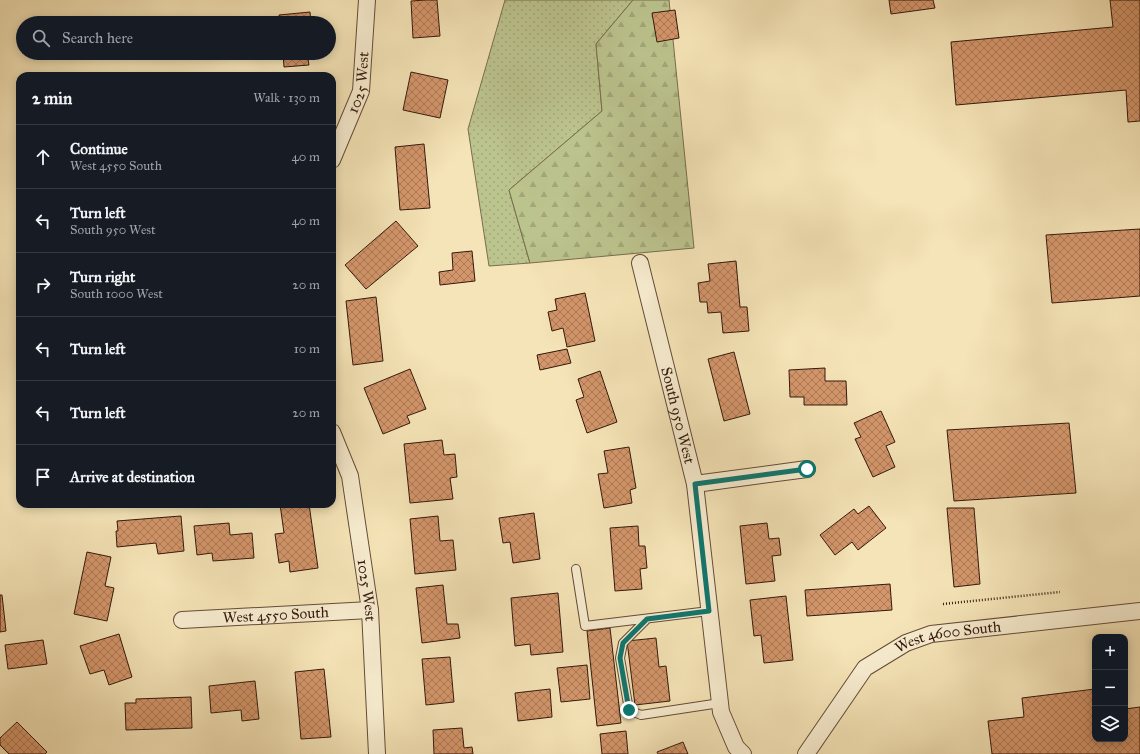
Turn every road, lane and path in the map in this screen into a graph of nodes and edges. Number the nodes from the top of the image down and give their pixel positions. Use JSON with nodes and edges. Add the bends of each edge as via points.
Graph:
{"nodes":[{"id":1,"x":367,"y":0,"type":"edge"},
{"id":2,"x":336,"y":150,"type":"edge"},
{"id":3,"x":640,"y":263,"type":"dead end"},
{"id":4,"x":336,"y":442,"type":"edge"},
{"id":5,"x":807,"y":469,"type":"dead end"},
{"id":6,"x":695,"y":484,"type":"junction"},
{"id":7,"x":576,"y":569,"type":"dead end"},
{"id":8,"x":1060,"y":592,"type":"dead end"},
{"id":9,"x":943,"y":604,"type":"dead end"},
{"id":10,"x":370,"y":610,"type":"junction"},
{"id":11,"x":709,"y":611,"type":"junction"},
{"id":12,"x":1140,"y":611,"type":"edge"},
{"id":13,"x":647,"y":619,"type":"junction"},
{"id":14,"x":182,"y":620,"type":"dead end"},
{"id":15,"x":720,"y":703,"type":"junction"},
{"id":16,"x":377,"y":754,"type":"edge"},
{"id":17,"x":743,"y":754,"type":"edge"},
{"id":18,"x":806,"y":754,"type":"edge"}],
"edges":[{"from":1,"to":2,"type":"street","name":"1025 West","via":[[361,91]]},
{"from":3,"to":6,"type":"street","name":"South 950 West"},
{"from":4,"to":10,"type":"street","name":"1025 West","via":[[350,476]]},
{"from":5,"to":6,"type":"street"},
{"from":6,"to":11,"type":"street","name":"South 950 West"},
{"from":7,"to":13,"type":"lane","via":[[585,626]]},
{"from":8,"to":9,"type":"path"},
{"from":10,"to":14,"type":"street","name":"West 4550 South"},
{"from":10,"to":16,"type":"street","name":"1025 West"},
{"from":11,"to":13,"type":"lane"},
{"from":11,"to":15,"type":"street","name":"South 950 West"},
{"from":12,"to":18,"type":"street","name":"West 4600 South","via":[[931,634],[906,643],[865,668]]},
{"from":13,"to":15,"type":"lane","via":[[623,643],[620,658],[629,710],[641,715]]},
{"from":15,"to":17,"type":"street","name":"South 950 West","via":[[721,712],[736,747]]}]}
